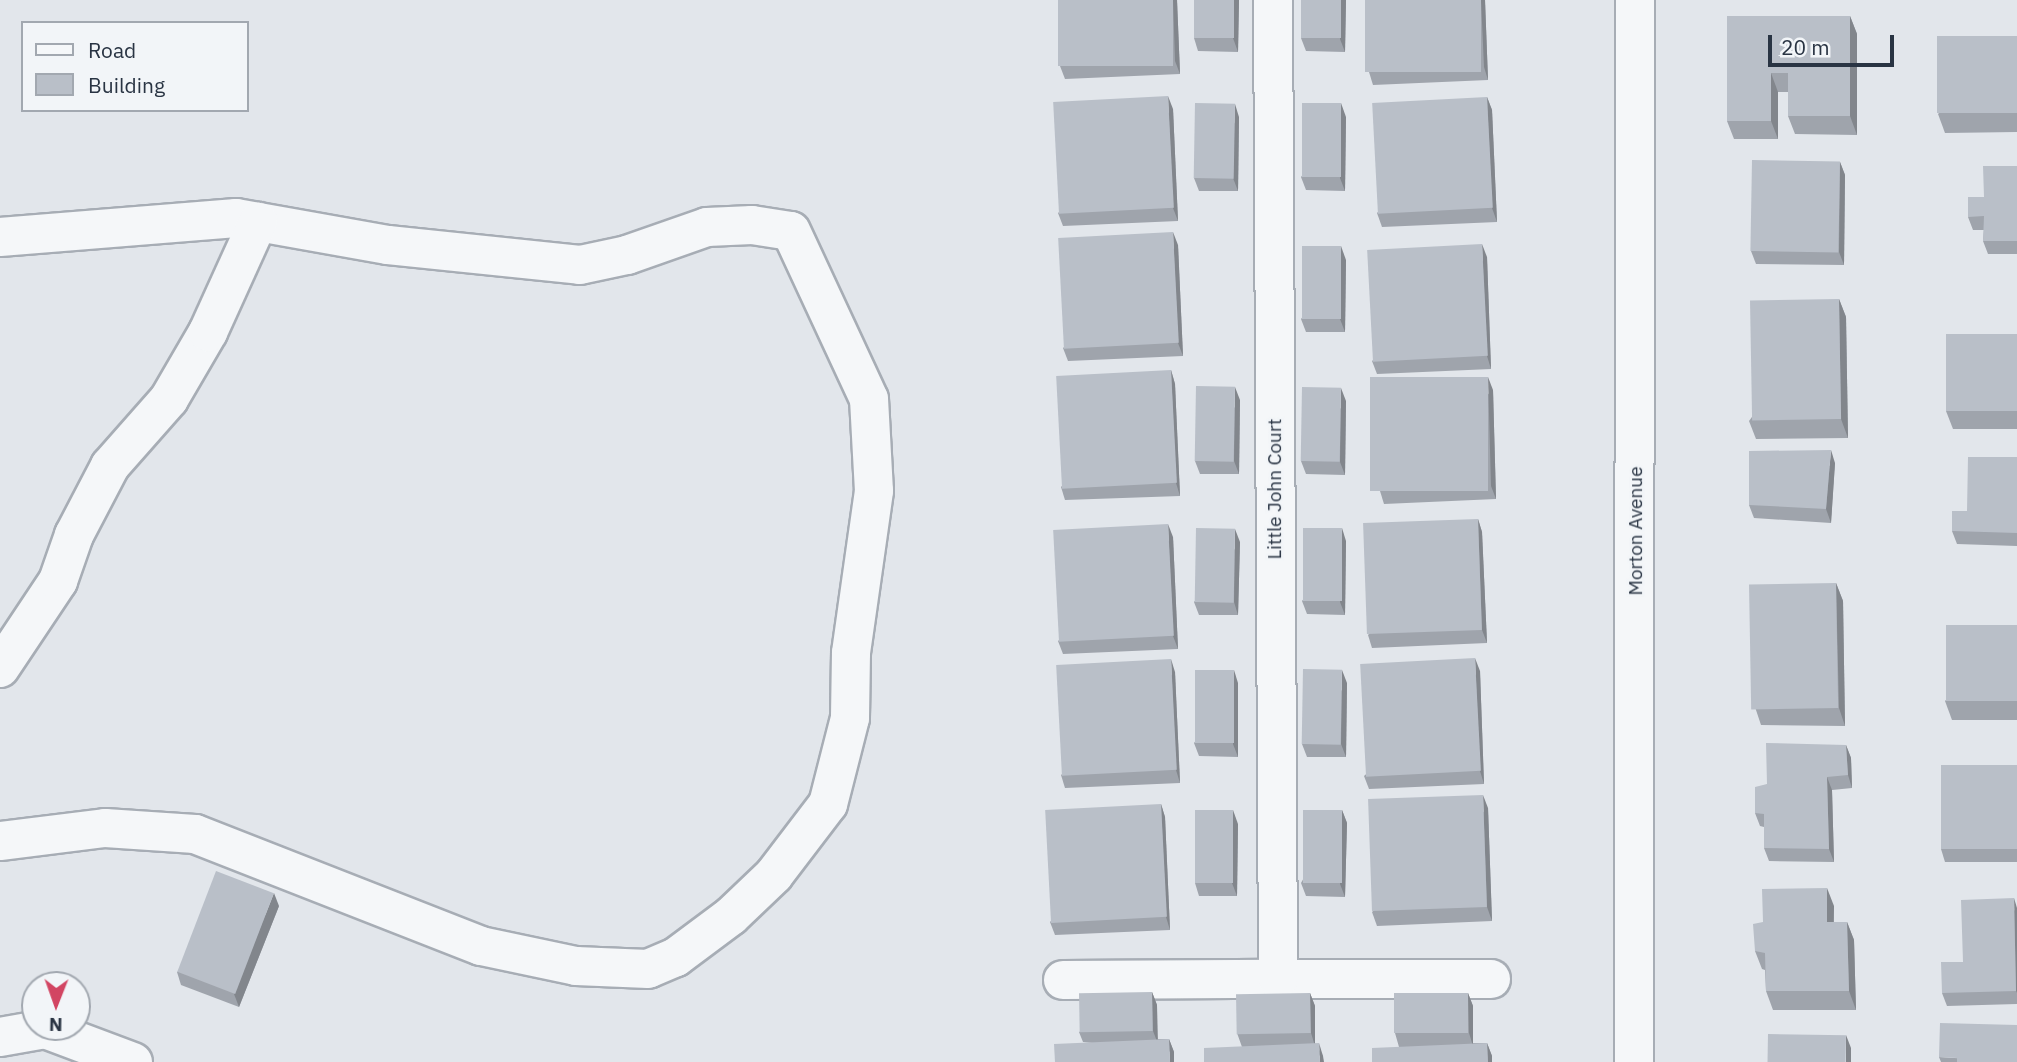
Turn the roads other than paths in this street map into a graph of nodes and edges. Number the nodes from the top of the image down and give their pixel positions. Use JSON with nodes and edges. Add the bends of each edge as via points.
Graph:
{"nodes":[{"id":1,"x":1273,"y":0,"type":"edge"},
{"id":2,"x":1635,"y":0,"type":"edge"},
{"id":3,"x":258,"y":222,"type":"junction"},
{"id":4,"x":0,"y":237,"type":"edge"},
{"id":5,"x":0,"y":668,"type":"edge"},
{"id":6,"x":0,"y":841,"type":"edge"},
{"id":7,"x":1278,"y":978,"type":"junction"},
{"id":8,"x":1491,"y":979,"type":"dead end"},
{"id":9,"x":1063,"y":980,"type":"dead end"},
{"id":10,"x":0,"y":1037,"type":"edge"},
{"id":11,"x":133,"y":1062,"type":"edge"},
{"id":12,"x":1634,"y":1062,"type":"edge"}],
"edges":[{"from":1,"to":7,"type":"street","name":"Little John Court"},
{"from":2,"to":12,"type":"street","name":"Morton Avenue"},
{"from":3,"to":4,"type":"street","via":[[236,218]]},
{"from":3,"to":5,"type":"street","via":[[208,332],[176,388],[110,466],[74,535],[58,581]]},
{"from":3,"to":6,"type":"street","via":[[387,245],[580,265],[627,255],[708,227],[752,225],[791,231],[869,399],[874,435],[874,491],[851,653],[850,718],[828,804],[774,875],[731,916],[676,957],[648,969],[617,971],[522,958],[481,946],[195,834],[105,828]]},
{"from":7,"to":8,"type":"street"},
{"from":7,"to":9,"type":"street"},
{"from":10,"to":11,"type":"street","via":[[45,1029]]}]}
